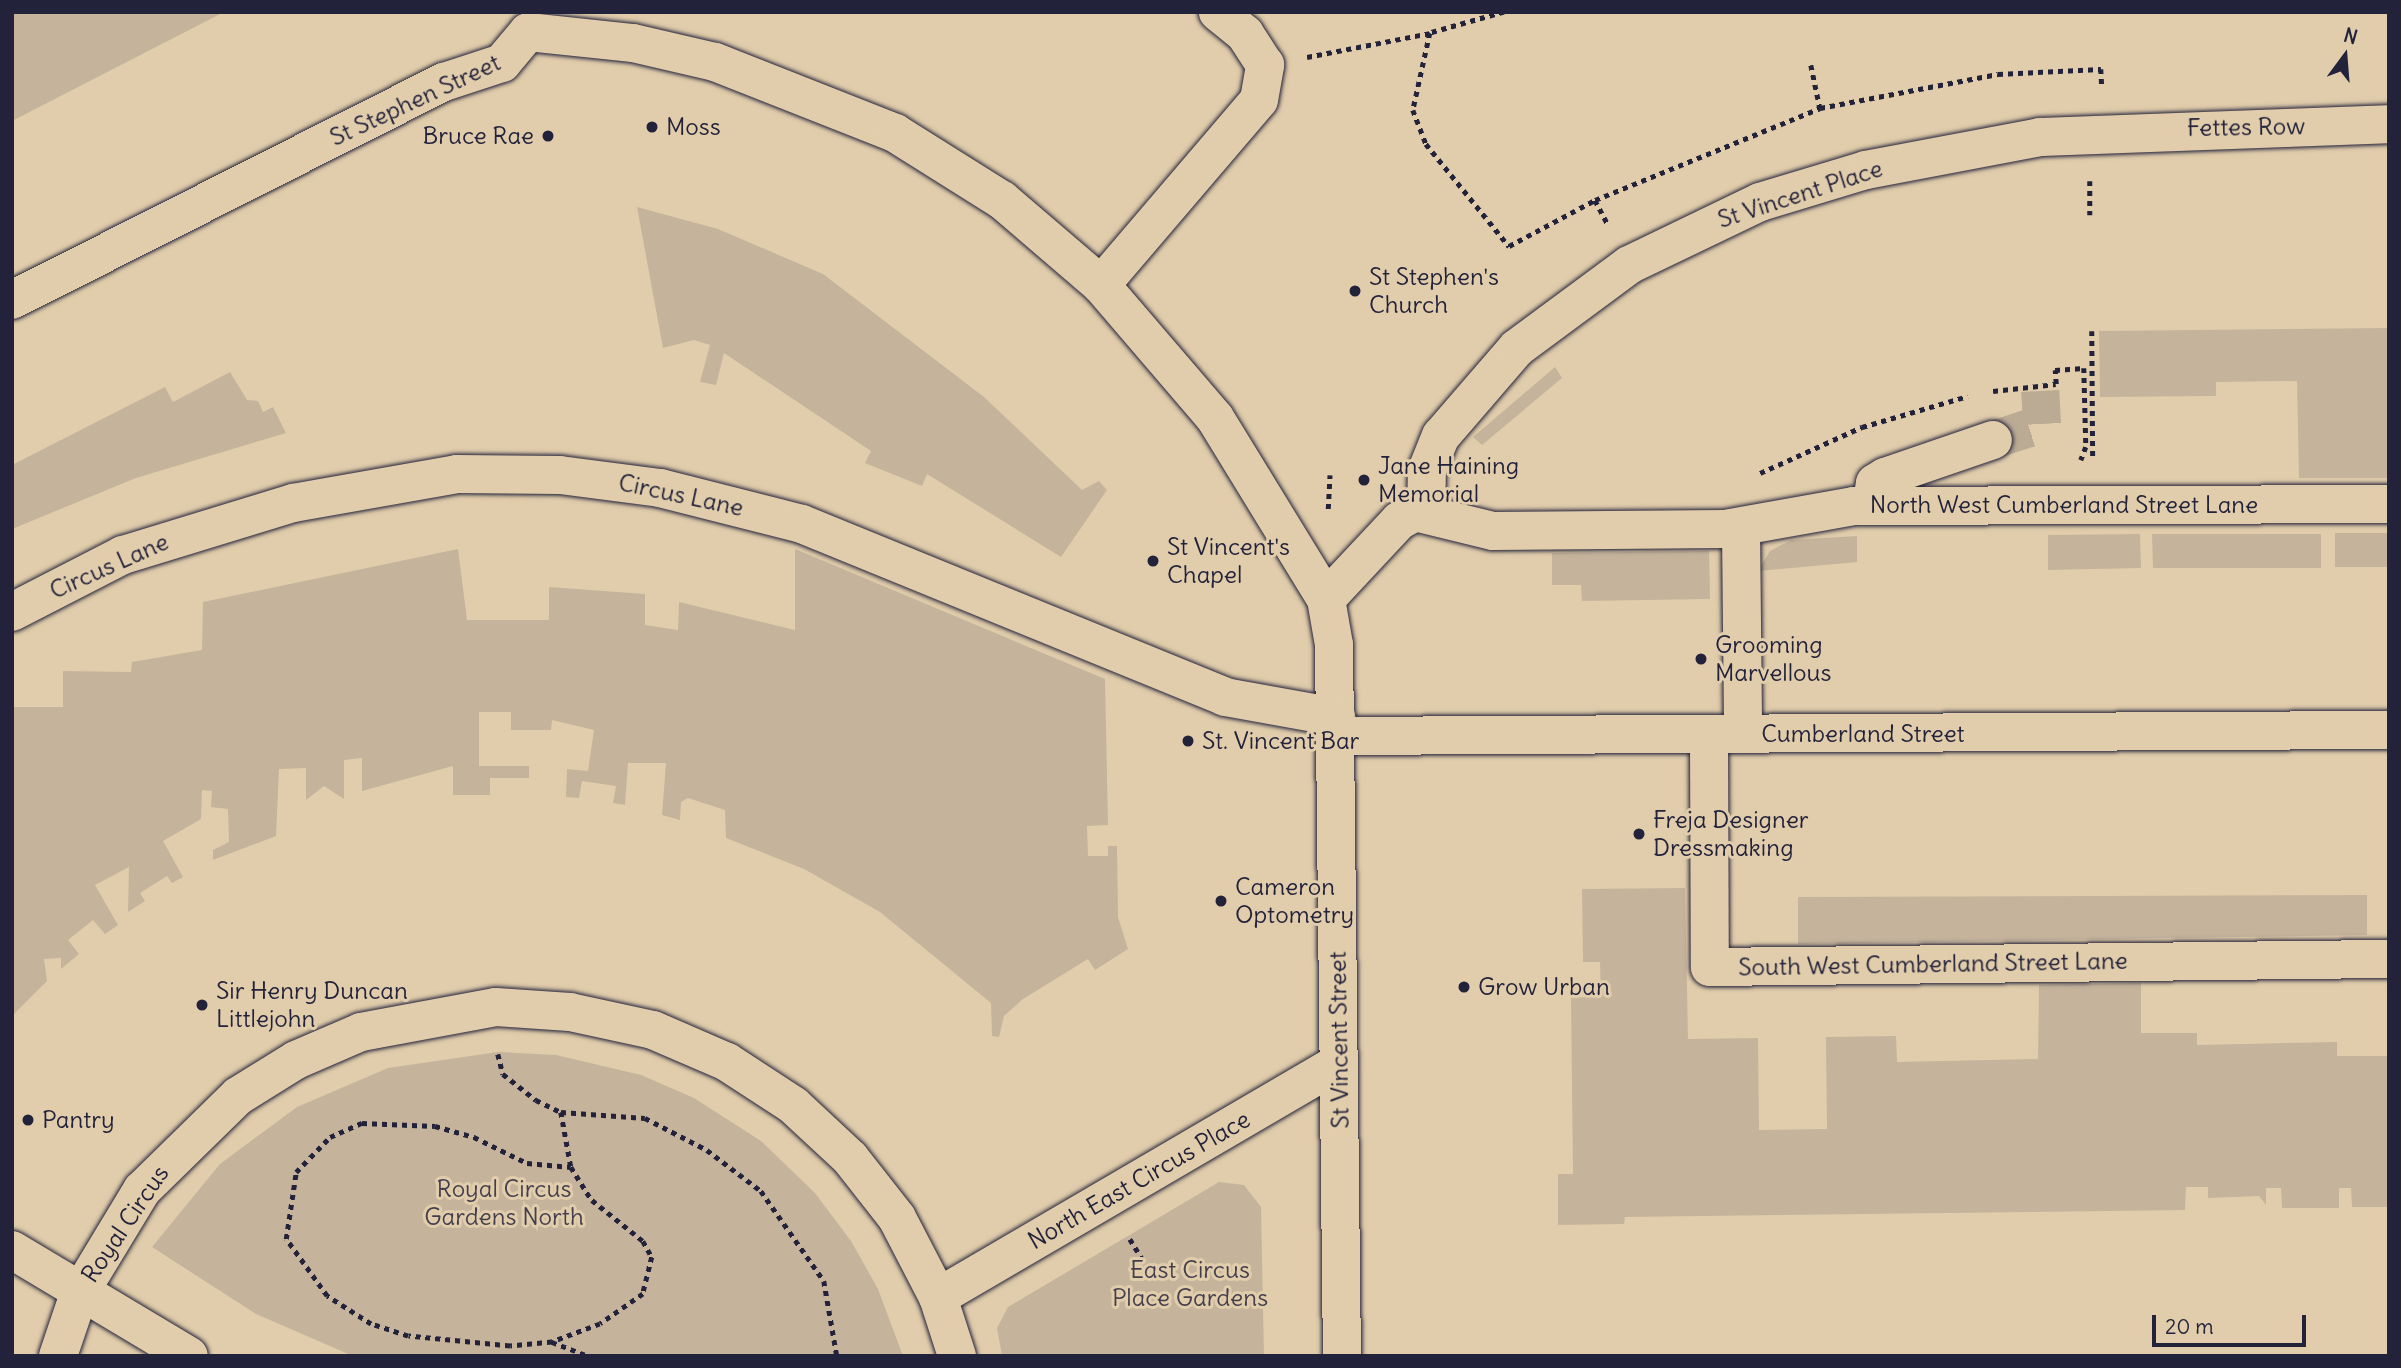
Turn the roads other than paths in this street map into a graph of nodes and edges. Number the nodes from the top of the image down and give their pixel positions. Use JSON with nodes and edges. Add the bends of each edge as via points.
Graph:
{"nodes":[{"id":1,"x":1218,"y":12,"type":"edge"},
{"id":2,"x":522,"y":22,"type":"edge"},
{"id":3,"x":2389,"y":124,"type":"edge"},
{"id":4,"x":2104,"y":131,"type":"joint"},
{"id":5,"x":1101,"y":285,"type":"junction"},
{"id":6,"x":12,"y":300,"type":"edge"},
{"id":7,"x":1993,"y":440,"type":"tunnel mouth"},
{"id":8,"x":2389,"y":504,"type":"edge"},
{"id":9,"x":1871,"y":506,"type":"junction"},
{"id":10,"x":1426,"y":513,"type":"junction"},
{"id":11,"x":1741,"y":529,"type":"junction"},
{"id":12,"x":1326,"y":599,"type":"junction"},
{"id":13,"x":12,"y":612,"type":"edge"},
{"id":14,"x":1336,"y":726,"type":"junction"},
{"id":15,"x":2389,"y":730,"type":"edge"},
{"id":16,"x":1726,"y":735,"type":"junction"},
{"id":17,"x":2389,"y":959,"type":"edge"},
{"id":18,"x":1339,"y":1063,"type":"junction"},
{"id":19,"x":12,"y":1250,"type":"edge"},
{"id":20,"x":79,"y":1293,"type":"junction"},
{"id":21,"x":938,"y":1297,"type":"junction"},
{"id":22,"x":58,"y":1356,"type":"edge"},
{"id":23,"x":189,"y":1356,"type":"edge"},
{"id":24,"x":957,"y":1356,"type":"edge"},
{"id":25,"x":1342,"y":1356,"type":"edge"}],
"edges":[{"from":1,"to":5,"type":"street","via":[[1245,34],[1265,65],[1266,80],[1248,118]]},
{"from":2,"to":5,"type":"street","name":"St Stephen Street","via":[[661,48],[842,108],[1002,200]]},
{"from":2,"to":6,"type":"street","name":"St Stephen Street","via":[[502,63],[444,82]]},
{"from":3,"to":4,"type":"street","name":"Fettes Row"},
{"from":4,"to":10,"type":"street","name":"St Vincent Place","via":[[1985,146],[1832,180],[1738,212],[1629,265],[1542,325],[1472,393],[1441,436],[1427,470]]},
{"from":5,"to":12,"type":"street","name":"St Stephen Street","via":[[1215,418]]},
{"from":7,"to":9,"type":"street","via":[[1885,477],[1875,483]]},
{"from":8,"to":9,"type":"street","name":"North West Cumberland Street Lane"},
{"from":9,"to":11,"type":"street","name":"North West Cumberland Street Lane","via":[[1797,513]]},
{"from":10,"to":11,"type":"street","name":"North West Cumberland Street Lane","via":[[1493,531]]},
{"from":10,"to":12,"type":"street","via":[[1399,521]]},
{"from":11,"to":16,"type":"street"},
{"from":12,"to":14,"type":"street","name":"St Vincent Street"},
{"from":13,"to":14,"type":"street","name":"Circus Lane","via":[[123,555],[293,503],[457,474],[561,475],[660,488],[802,524],[1225,697]]},
{"from":14,"to":16,"type":"street","name":"Cumberland Street"},
{"from":14,"to":18,"type":"street","name":"St Vincent Street"},
{"from":15,"to":16,"type":"street","name":"Cumberland Street"},
{"from":16,"to":17,"type":"street","name":"South West Cumberland Street Lane","via":[[1710,967]]},
{"from":18,"to":21,"type":"street","name":"North East Circus Place"},
{"from":18,"to":25,"type":"street","name":"St Vincent Street"},
{"from":19,"to":20,"type":"street"},
{"from":20,"to":21,"type":"street","name":"Royal Circus","via":[[142,1190],[238,1096],[296,1060],[361,1032],[496,1007],[570,1012],[653,1030],[760,1081],[821,1128],[868,1179],[903,1228]]},
{"from":20,"to":22,"type":"street","name":"Royal Circus"},
{"from":20,"to":23,"type":"street"},
{"from":21,"to":24,"type":"street","name":"Royal Circus"}]}
